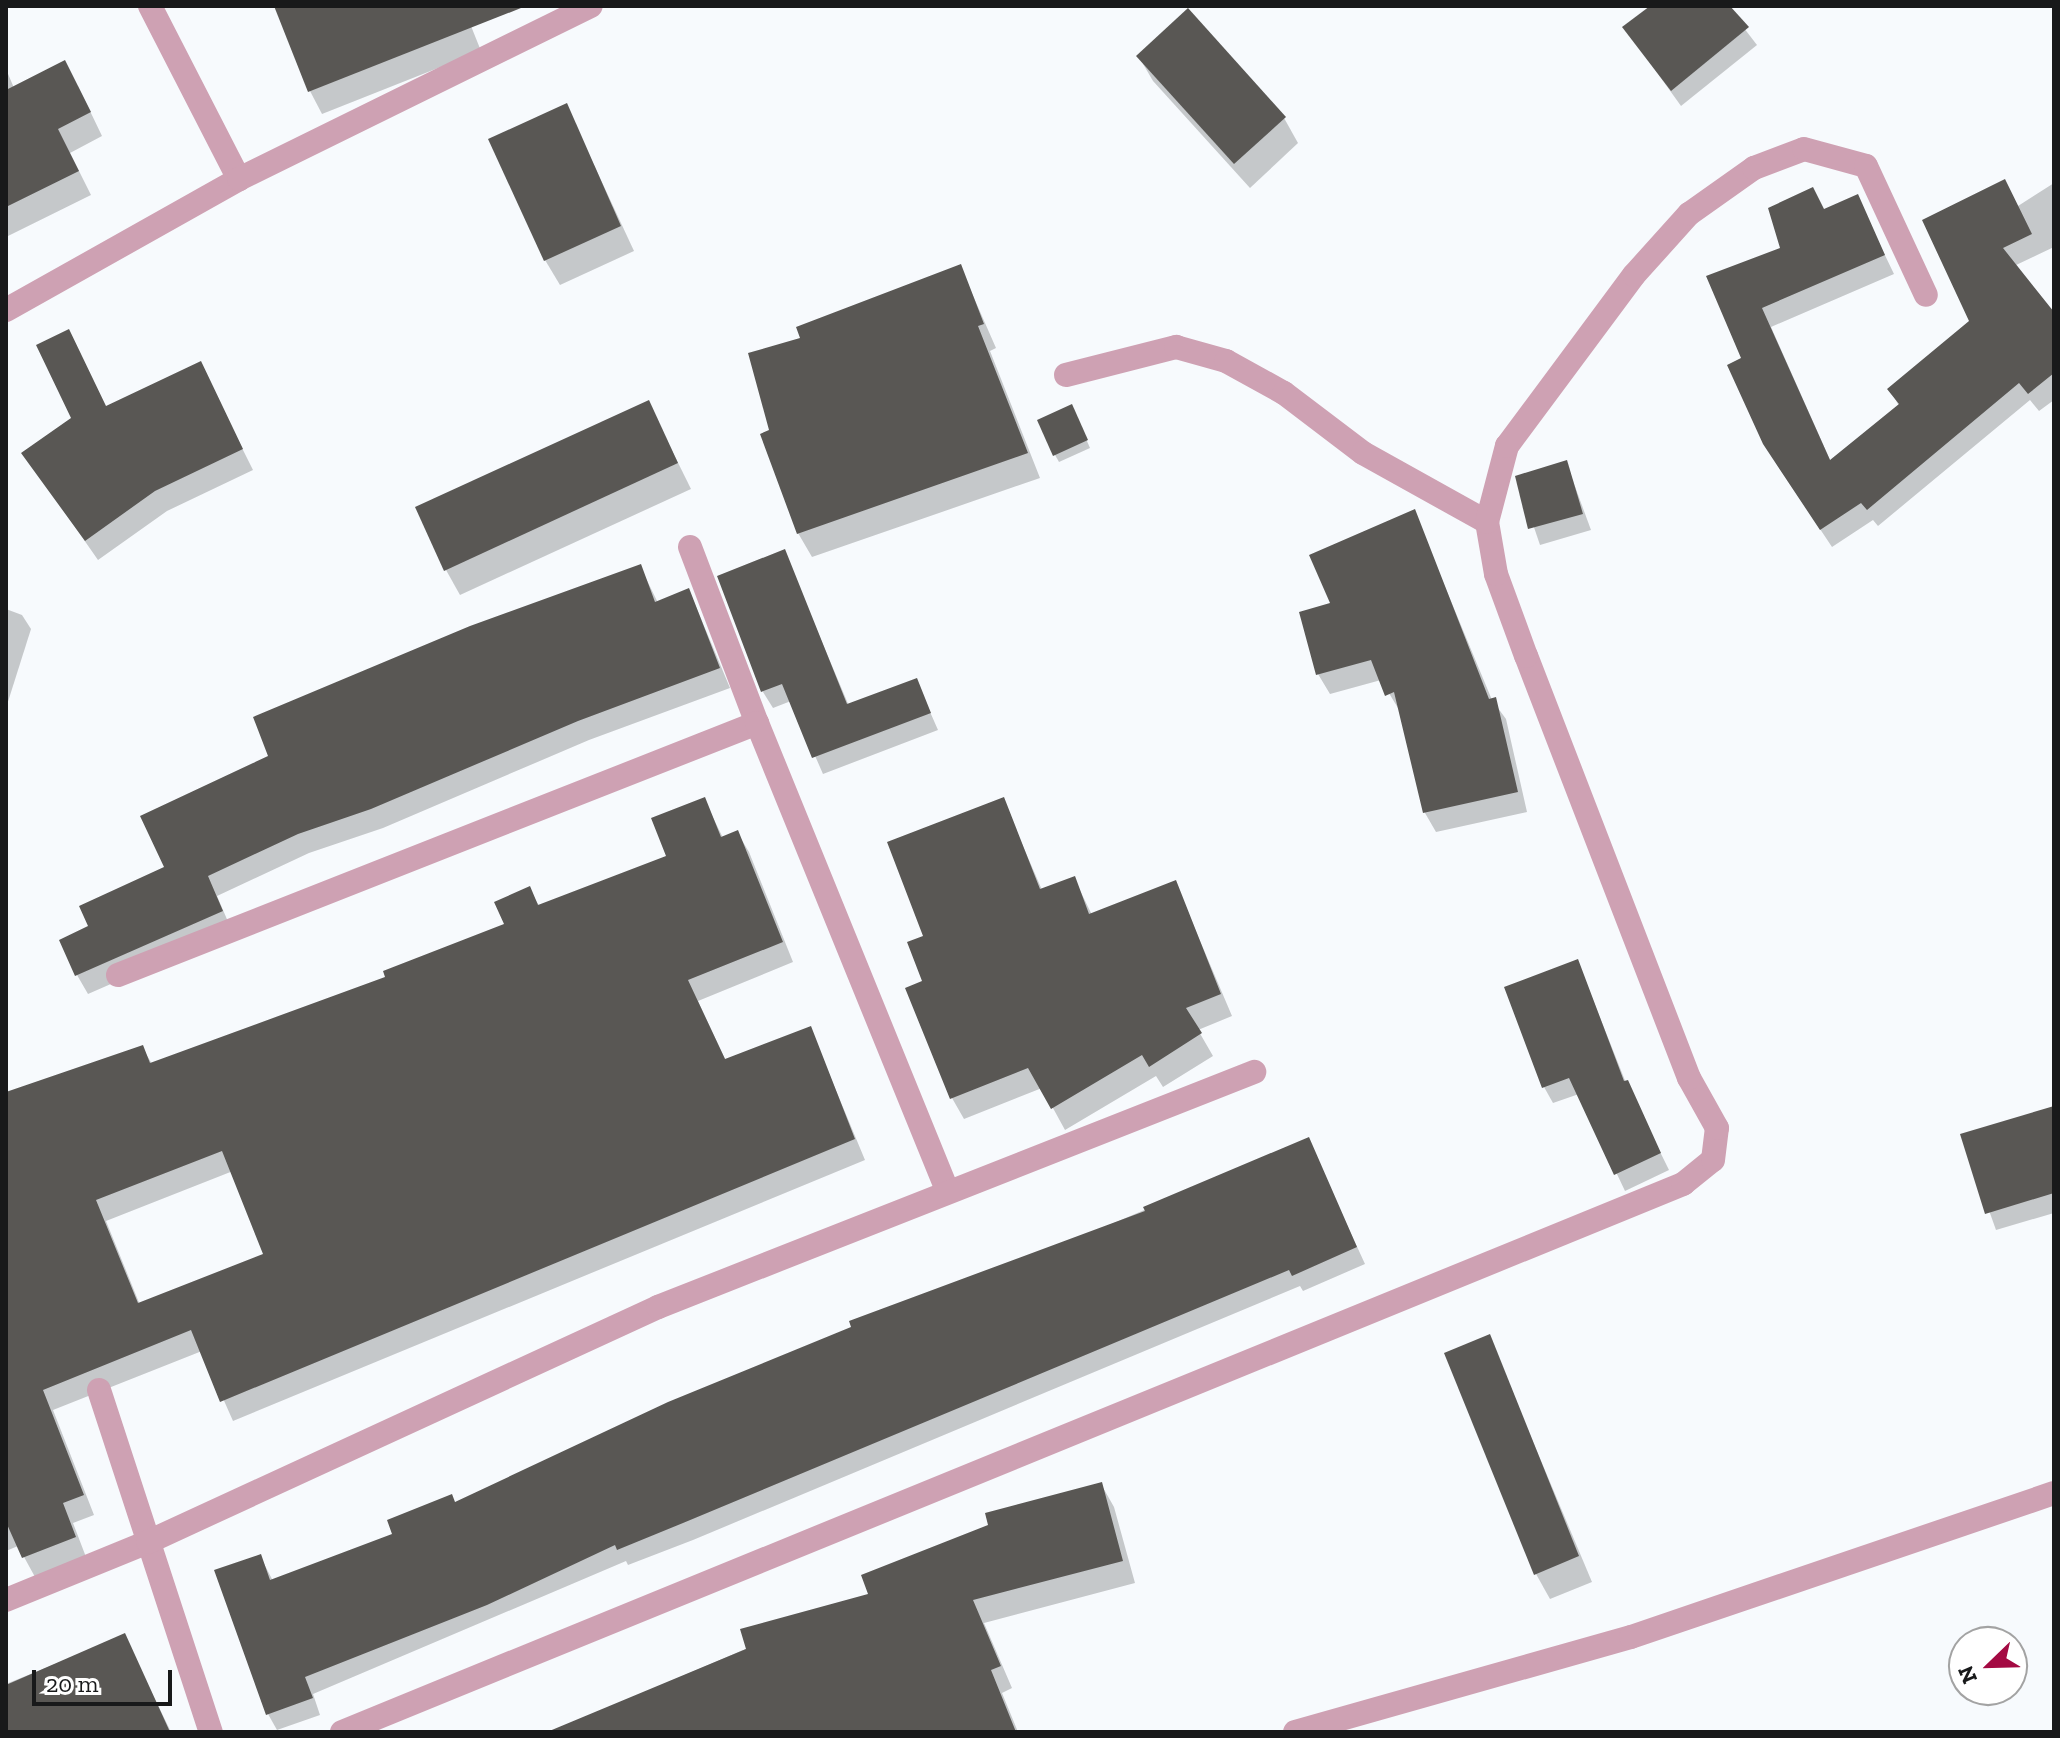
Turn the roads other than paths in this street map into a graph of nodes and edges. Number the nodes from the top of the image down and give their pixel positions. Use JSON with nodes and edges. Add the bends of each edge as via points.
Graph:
{"nodes":[{"id":1,"x":150,"y":6,"type":"edge"},
{"id":2,"x":591,"y":6,"type":"edge"},
{"id":3,"x":239,"y":179,"type":"junction"},
{"id":4,"x":1926,"y":295,"type":"dead end"},
{"id":5,"x":6,"y":310,"type":"edge"},
{"id":6,"x":1066,"y":375,"type":"dead end"},
{"id":7,"x":1487,"y":522,"type":"junction"},
{"id":8,"x":690,"y":547,"type":"dead end"},
{"id":9,"x":757,"y":723,"type":"junction"},
{"id":10,"x":118,"y":975,"type":"dead end"},
{"id":11,"x":1254,"y":1072,"type":"dead end"},
{"id":12,"x":947,"y":1190,"type":"junction"},
{"id":13,"x":99,"y":1390,"type":"dead end"},
{"id":14,"x":2054,"y":1493,"type":"edge"},
{"id":15,"x":148,"y":1542,"type":"junction"},
{"id":16,"x":6,"y":1600,"type":"edge"},
{"id":17,"x":211,"y":1732,"type":"edge"},
{"id":18,"x":342,"y":1732,"type":"edge"},
{"id":19,"x":1295,"y":1732,"type":"edge"}],
"edges":[{"from":1,"to":3,"type":"street"},
{"from":2,"to":3,"type":"street"},
{"from":3,"to":5,"type":"street"},
{"from":4,"to":7,"type":"street","via":[[1866,166],[1804,149],[1754,168],[1689,214],[1634,275],[1507,446]]},
{"from":6,"to":7,"type":"street","via":[[1176,347],[1226,361],[1284,393],[1363,453]]},
{"from":7,"to":18,"type":"street","via":[[1496,574],[1526,656],[1689,1078],[1717,1128],[1713,1160],[1683,1184]]},
{"from":8,"to":9,"type":"street"},
{"from":9,"to":10,"type":"street"},
{"from":9,"to":12,"type":"street"},
{"from":11,"to":12,"type":"street"},
{"from":12,"to":15,"type":"street","via":[[658,1307]]},
{"from":13,"to":15,"type":"street"},
{"from":14,"to":19,"type":"street","via":[[1631,1637]]},
{"from":15,"to":16,"type":"street"},
{"from":15,"to":17,"type":"street"}]}
